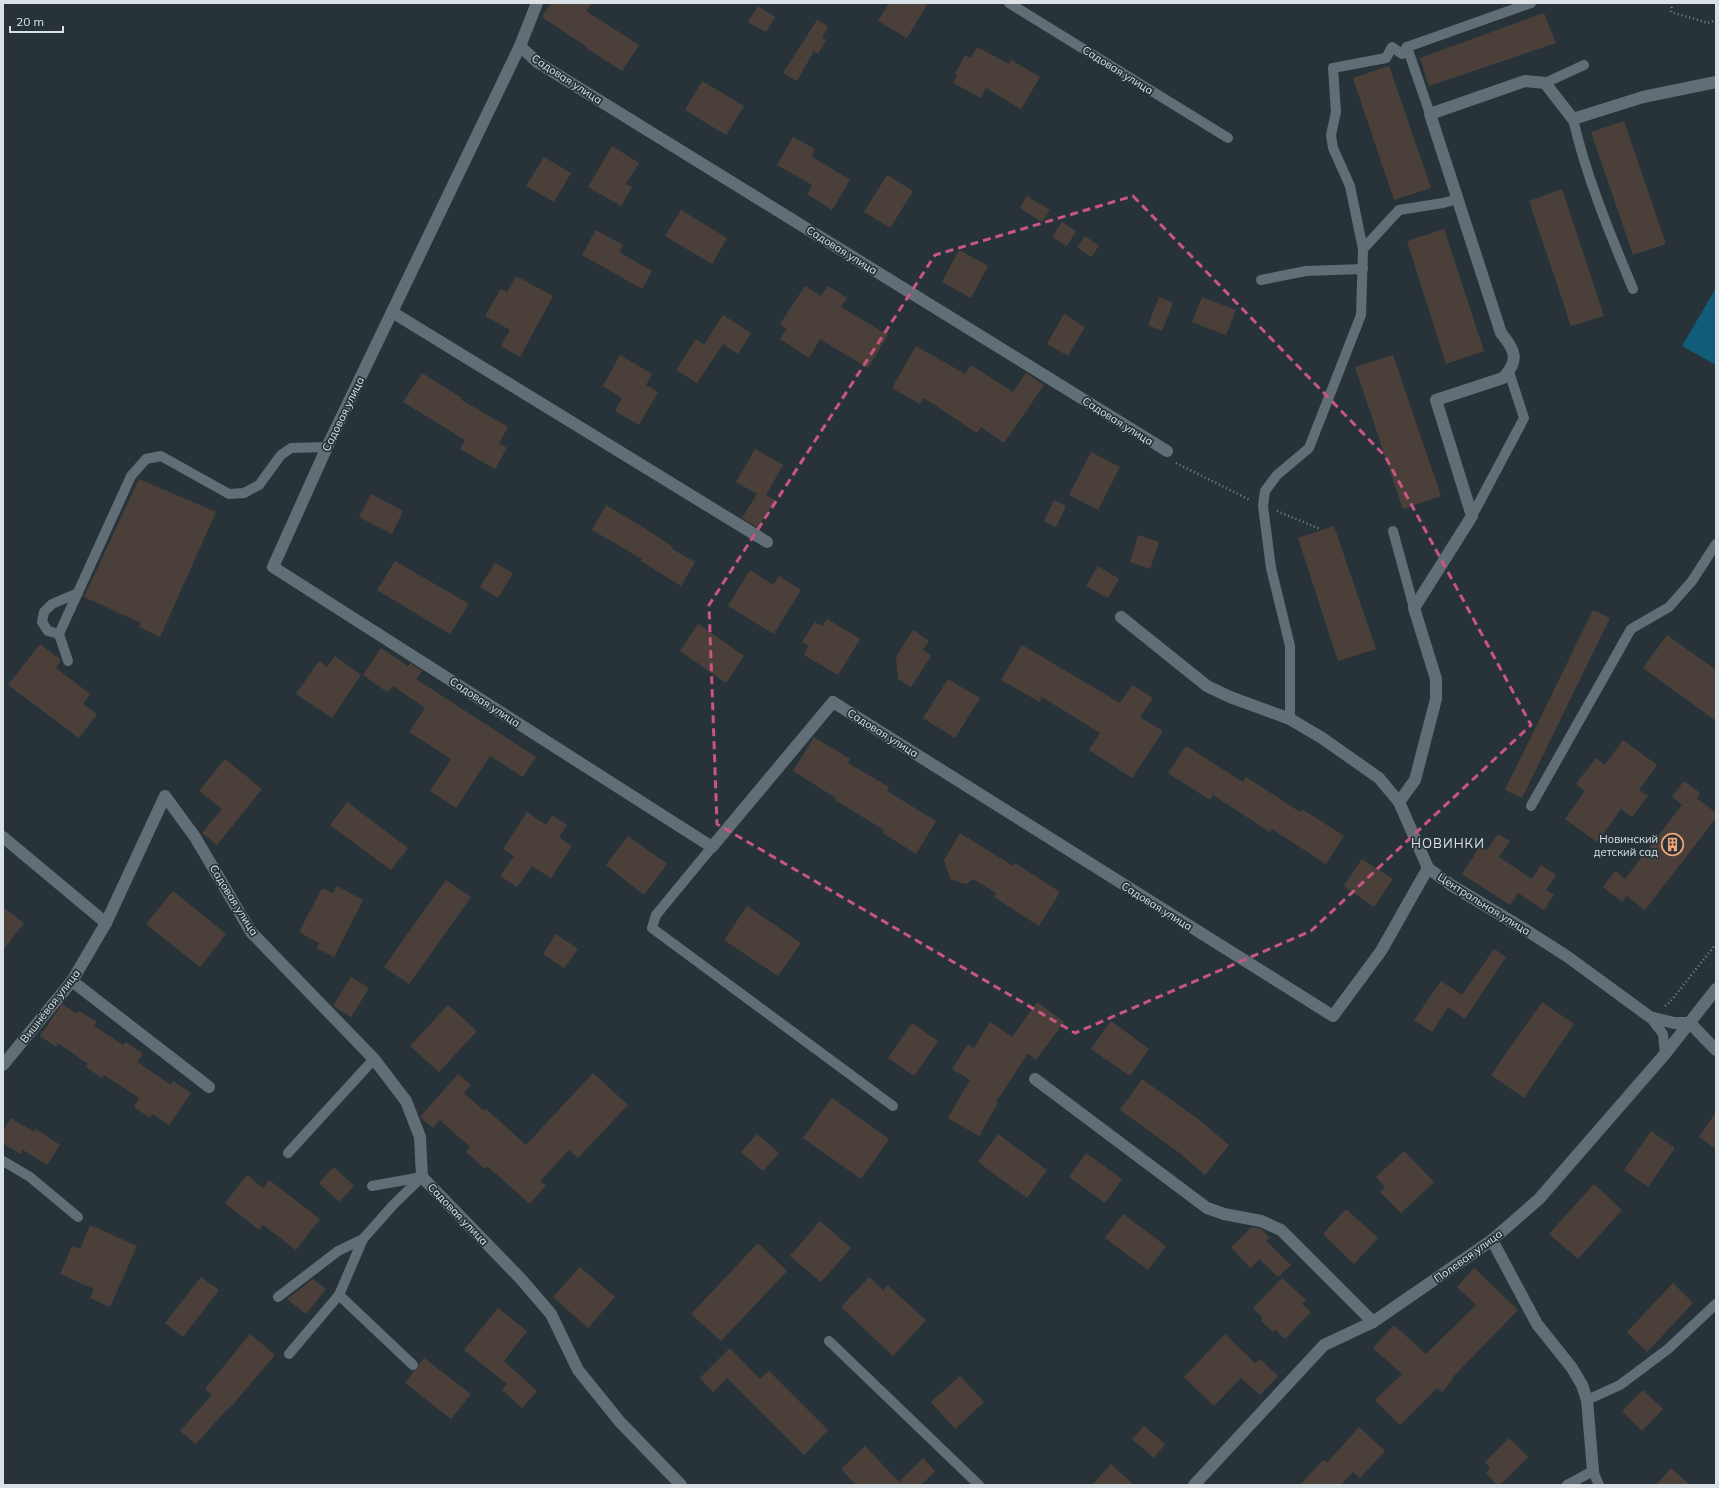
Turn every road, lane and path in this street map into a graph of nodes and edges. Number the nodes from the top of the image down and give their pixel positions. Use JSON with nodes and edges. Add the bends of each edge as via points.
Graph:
{"nodes":[{"id":1,"x":537,"y":3,"type":"edge"},
{"id":2,"x":1009,"y":3,"type":"edge"},
{"id":3,"x":1531,"y":3,"type":"edge"},
{"id":4,"x":1672,"y":3,"type":"edge"},
{"id":5,"x":1716,"y":20,"type":"edge"},
{"id":6,"x":520,"y":46,"type":"junction"},
{"id":7,"x":1407,"y":47,"type":"junction"},
{"id":8,"x":1584,"y":65,"type":"dead end"},
{"id":9,"x":1716,"y":82,"type":"edge"},
{"id":10,"x":1545,"y":83,"type":"junction"},
{"id":11,"x":1430,"y":114,"type":"junction"},
{"id":12,"x":1573,"y":119,"type":"junction"},
{"id":13,"x":1228,"y":138,"type":"dead end"},
{"id":14,"x":1458,"y":199,"type":"junction"},
{"id":15,"x":1364,"y":249,"type":"junction"},
{"id":16,"x":1363,"y":269,"type":"junction"},
{"id":17,"x":1261,"y":280,"type":"dead end"},
{"id":18,"x":1633,"y":289,"type":"dead end"},
{"id":19,"x":392,"y":312,"type":"junction"},
{"id":20,"x":1509,"y":372,"type":"junction"},
{"id":21,"x":327,"y":447,"type":"junction"},
{"id":22,"x":1167,"y":451,"type":"joint"},
{"id":23,"x":1263,"y":506,"type":"junction"},
{"id":24,"x":1472,"y":516,"type":"junction"},
{"id":25,"x":1320,"y":528,"type":"dead end"},
{"id":26,"x":1392,"y":531,"type":"dead end"},
{"id":27,"x":767,"y":542,"type":"dead end"},
{"id":28,"x":1716,"y":544,"type":"edge"},
{"id":29,"x":78,"y":593,"type":"junction"},
{"id":30,"x":1414,"y":608,"type":"junction"},
{"id":31,"x":1121,"y":617,"type":"dead end"},
{"id":32,"x":59,"y":634,"type":"junction"},
{"id":33,"x":68,"y":661,"type":"dead end"},
{"id":34,"x":1290,"y":719,"type":"junction"},
{"id":35,"x":165,"y":796,"type":"joint"},
{"id":36,"x":1399,"y":802,"type":"junction"},
{"id":37,"x":1532,"y":806,"type":"dead end"},
{"id":38,"x":3,"y":837,"type":"edge"},
{"id":39,"x":712,"y":847,"type":"junction"},
{"id":40,"x":1428,"y":868,"type":"junction"},
{"id":41,"x":106,"y":923,"type":"junction"},
{"id":42,"x":1716,"y":944,"type":"edge"},
{"id":43,"x":72,"y":981,"type":"junction"},
{"id":44,"x":1716,"y":989,"type":"edge"},
{"id":45,"x":1650,"y":1017,"type":"junction"},
{"id":46,"x":1690,"y":1023,"type":"junction"},
{"id":47,"x":1716,"y":1050,"type":"edge"},
{"id":48,"x":1666,"y":1054,"type":"junction"},
{"id":49,"x":374,"y":1059,"type":"junction"},
{"id":50,"x":3,"y":1065,"type":"edge"},
{"id":51,"x":1035,"y":1080,"type":"dead end"},
{"id":52,"x":209,"y":1087,"type":"dead end"},
{"id":53,"x":893,"y":1106,"type":"dead end"},
{"id":54,"x":288,"y":1153,"type":"dead end"},
{"id":55,"x":3,"y":1161,"type":"edge"},
{"id":56,"x":422,"y":1177,"type":"junction"},
{"id":57,"x":372,"y":1186,"type":"dead end"},
{"id":58,"x":78,"y":1217,"type":"dead end"},
{"id":59,"x":363,"y":1240,"type":"junction"},
{"id":60,"x":1492,"y":1240,"type":"junction"},
{"id":61,"x":339,"y":1295,"type":"junction"},
{"id":62,"x":278,"y":1296,"type":"dead end"},
{"id":63,"x":1716,"y":1304,"type":"edge"},
{"id":64,"x":1373,"y":1322,"type":"junction"},
{"id":65,"x":830,"y":1341,"type":"dead end"},
{"id":66,"x":289,"y":1354,"type":"dead end"},
{"id":67,"x":413,"y":1365,"type":"dead end"},
{"id":68,"x":1587,"y":1400,"type":"junction"},
{"id":69,"x":1593,"y":1472,"type":"junction"},
{"id":70,"x":681,"y":1485,"type":"edge"},
{"id":71,"x":979,"y":1485,"type":"edge"},
{"id":72,"x":1194,"y":1485,"type":"edge"},
{"id":73,"x":1567,"y":1485,"type":"edge"},
{"id":74,"x":1599,"y":1485,"type":"edge"}],
"edges":[{"from":1,"to":6,"type":"street","name":"Садовая улица"},
{"from":2,"to":13,"type":"lane","name":"Садовая улица"},
{"from":3,"to":7,"type":"lane"},
{"from":4,"to":5,"type":"path","via":[[1671,12],[1708,23]]},
{"from":6,"to":19,"type":"street","name":"Садовая улица"},
{"from":6,"to":22,"type":"street","name":"Садовая улица","via":[[537,62]]},
{"from":7,"to":11,"type":"lane"},
{"from":7,"to":15,"type":"lane","via":[[1402,54],[1392,47],[1386,58],[1333,68],[1336,112],[1331,135],[1333,148],[1350,186]]},
{"from":8,"to":10,"type":"lane"},
{"from":9,"to":12,"type":"street","via":[[1643,97]]},
{"from":10,"to":11,"type":"street","via":[[1525,81]]},
{"from":10,"to":12,"type":"street"},
{"from":11,"to":14,"type":"street"},
{"from":12,"to":18,"type":"lane","via":[[1578,142]]},
{"from":14,"to":15,"type":"lane","via":[[1399,210]]},
{"from":14,"to":20,"type":"street","via":[[1501,333],[1512,347],[1515,360]]},
{"from":15,"to":16,"type":"lane"},
{"from":16,"to":17,"type":"lane","via":[[1306,271]]},
{"from":16,"to":23,"type":"lane","via":[[1361,315],[1309,448],[1277,475],[1265,491]]},
{"from":19,"to":21,"type":"street","name":"Садовая улица"},
{"from":19,"to":27,"type":"street"},
{"from":20,"to":24,"type":"lane","via":[[1524,418]]},
{"from":20,"to":24,"type":"street","via":[[1503,378],[1436,400]]},
{"from":21,"to":29,"type":"lane","via":[[291,448],[281,455],[259,485],[244,493],[229,494],[161,456],[146,459],[132,476]]},
{"from":21,"to":39,"type":"street","name":"Садовая улица","via":[[273,567]]},
{"from":22,"to":23,"type":"path","via":[[1168,459]]},
{"from":23,"to":25,"type":"path"},
{"from":23,"to":34,"type":"lane","via":[[1271,568],[1290,646]]},
{"from":24,"to":30,"type":"street"},
{"from":26,"to":30,"type":"lane"},
{"from":28,"to":37,"type":"lane","via":[[1692,581],[1669,607],[1631,629]]},
{"from":29,"to":32,"type":"lane"},
{"from":29,"to":32,"type":"lane","via":[[52,604],[44,612],[42,622],[48,631]]},
{"from":30,"to":36,"type":"street","via":[[1436,679],[1436,699],[1415,780]]},
{"from":31,"to":34,"type":"street","name":"Центральная улица","via":[[1207,686]]},
{"from":32,"to":33,"type":"lane"},
{"from":34,"to":36,"type":"street","name":"Центральная улица","via":[[1379,778]]},
{"from":35,"to":41,"type":"street","name":"Вишнёвая улица"},
{"from":35,"to":49,"type":"street","name":"Садовая улица","via":[[195,837],[251,932]]},
{"from":36,"to":40,"type":"street","name":"Центральная улица"},
{"from":38,"to":41,"type":"street"},
{"from":39,"to":40,"type":"street","name":"Садовая улица","via":[[833,702],[1333,1016],[1381,951]]},
{"from":39,"to":53,"type":"lane","via":[[656,915],[652,928]]},
{"from":40,"to":45,"type":"street","name":"Центральная улица","via":[[1451,885],[1568,957]]},
{"from":41,"to":43,"type":"street","name":"Вишнёвая улица"},
{"from":42,"to":45,"type":"path","via":[[1670,1002]]},
{"from":43,"to":50,"type":"street","name":"Вишнёвая улица"},
{"from":43,"to":52,"type":"street"},
{"from":44,"to":46,"type":"street"},
{"from":45,"to":46,"type":"street","name":"Центральная улица","via":[[1674,1023]]},
{"from":45,"to":48,"type":"lane","via":[[1663,1034]]},
{"from":46,"to":47,"type":"street"},
{"from":46,"to":48,"type":"street","name":"Полевая улица"},
{"from":48,"to":60,"type":"street","name":"Полевая улица","via":[[1539,1199]]},
{"from":49,"to":54,"type":"lane"},
{"from":49,"to":56,"type":"street","name":"Садовая улица","via":[[406,1101],[420,1137]]},
{"from":51,"to":64,"type":"street","via":[[1207,1208],[1261,1221],[1280,1230]]},
{"from":55,"to":58,"type":"lane","via":[[30,1177]]},
{"from":56,"to":57,"type":"lane"},
{"from":56,"to":59,"type":"lane"},
{"from":56,"to":70,"type":"street","name":"Садовая улица","via":[[521,1279],[551,1314],[578,1370],[620,1422]]},
{"from":59,"to":61,"type":"lane"},
{"from":59,"to":62,"type":"lane","via":[[338,1252]]},
{"from":60,"to":64,"type":"street","name":"Полевая улица"},
{"from":60,"to":68,"type":"street","via":[[1537,1324],[1572,1368]]},
{"from":61,"to":66,"type":"lane"},
{"from":61,"to":67,"type":"lane"},
{"from":63,"to":68,"type":"lane","via":[[1668,1348],[1620,1385]]},
{"from":64,"to":72,"type":"street","name":"Полевая улица","via":[[1324,1345]]},
{"from":65,"to":71,"type":"lane"},
{"from":68,"to":69,"type":"street"},
{"from":69,"to":73,"type":"lane"},
{"from":69,"to":74,"type":"lane"}]}
